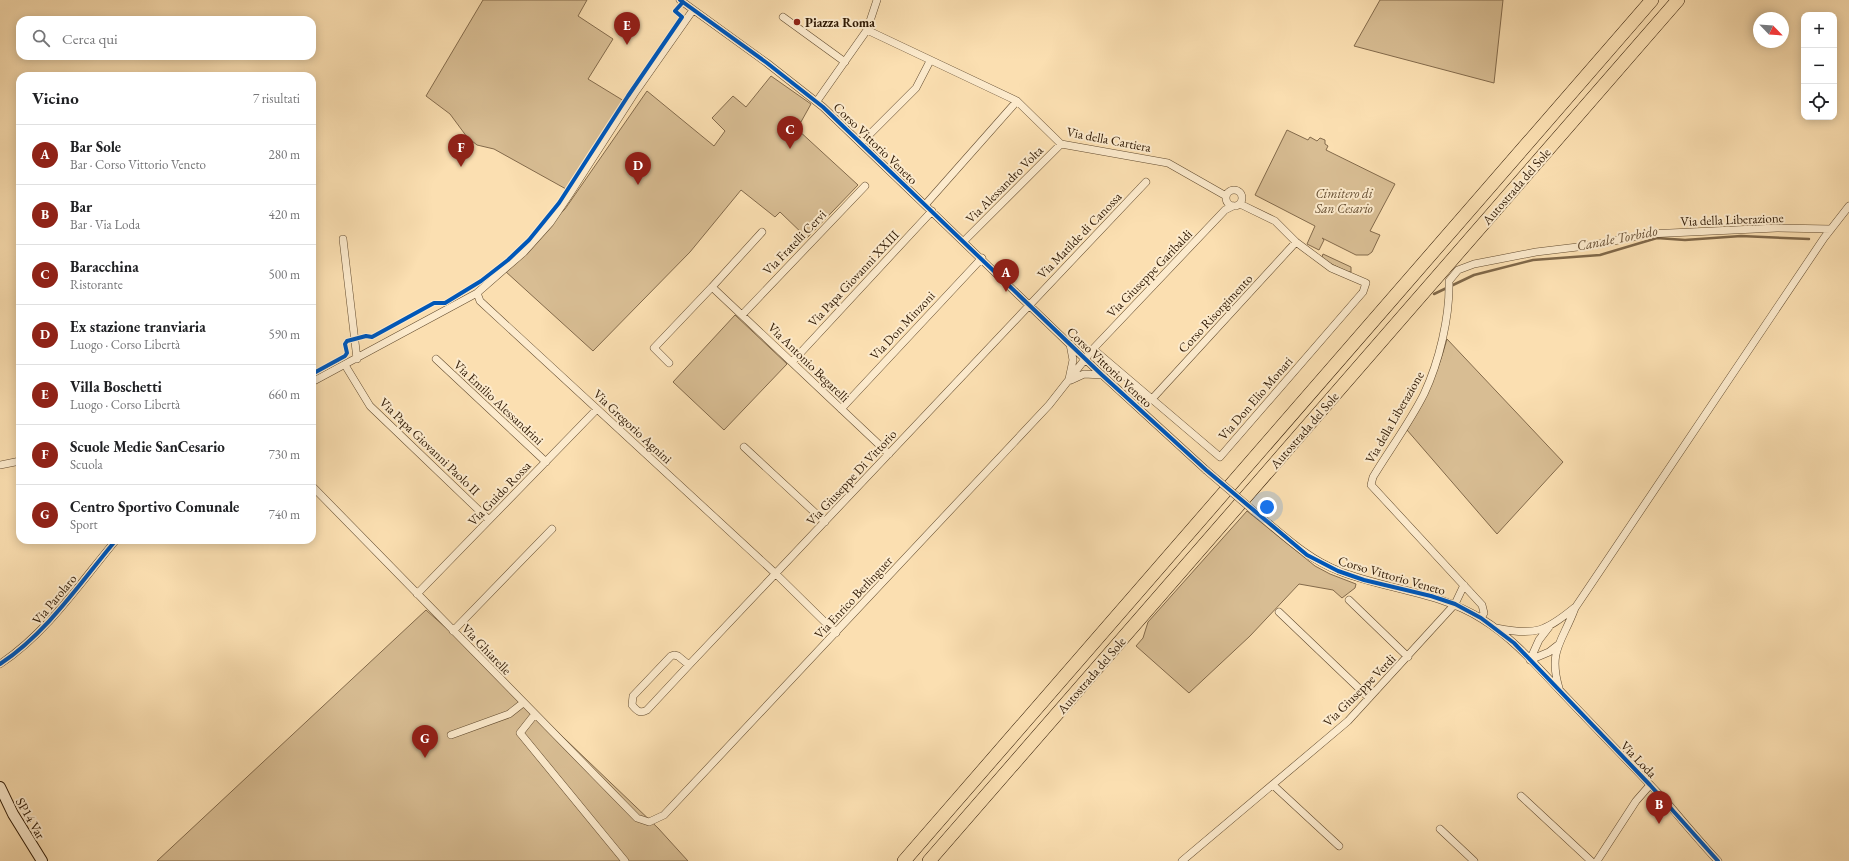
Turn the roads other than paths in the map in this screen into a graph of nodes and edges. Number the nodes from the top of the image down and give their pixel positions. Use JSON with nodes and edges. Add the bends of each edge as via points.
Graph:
{"nodes":[{"id":1,"x":877,"y":0,"type":"edge"},
{"id":2,"x":1652,"y":0,"type":"edge"},
{"id":3,"x":1678,"y":0,"type":"edge"},
{"id":4,"x":685,"y":1,"type":"edge"},
{"id":5,"x":693,"y":10,"type":"junction"},
{"id":6,"x":783,"y":17,"type":"dead end"},
{"id":7,"x":867,"y":30,"type":"junction"},
{"id":8,"x":930,"y":61,"type":"dead end"},
{"id":9,"x":845,"y":62,"type":"junction"},
{"id":10,"x":817,"y":101,"type":"junction"},
{"id":11,"x":1017,"y":101,"type":"junction"},
{"id":12,"x":861,"y":143,"type":"junction"},
{"id":13,"x":1061,"y":144,"type":"junction"},
{"id":14,"x":1146,"y":182,"type":"dead end"},
{"id":15,"x":865,"y":186,"type":"dead end"},
{"id":16,"x":1226,"y":196,"type":"junction"},
{"id":17,"x":925,"y":205,"type":"junction"},
{"id":18,"x":1236,"y":205,"type":"junction"},
{"id":19,"x":1849,"y":206,"type":"edge"},
{"id":20,"x":932,"y":211,"type":"junction"},
{"id":21,"x":1831,"y":229,"type":"junction"},
{"id":22,"x":762,"y":232,"type":"dead end"},
{"id":23,"x":343,"y":239,"type":"dead end"},
{"id":24,"x":964,"y":241,"type":"junction"},
{"id":25,"x":1296,"y":242,"type":"junction"},
{"id":26,"x":982,"y":258,"type":"junction"},
{"id":27,"x":712,"y":287,"type":"junction"},
{"id":28,"x":477,"y":293,"type":"junction"},
{"id":29,"x":1029,"y":304,"type":"junction"},
{"id":30,"x":742,"y":315,"type":"junction"},
{"id":31,"x":1070,"y":344,"type":"junction"},
{"id":32,"x":1093,"y":349,"type":"junction"},
{"id":33,"x":357,"y":359,"type":"junction"},
{"id":34,"x":436,"y":359,"type":"dead end"},
{"id":35,"x":1086,"y":360,"type":"junction"},
{"id":36,"x":792,"y":362,"type":"junction"},
{"id":37,"x":669,"y":363,"type":"dead end"},
{"id":38,"x":345,"y":366,"type":"junction"},
{"id":39,"x":1102,"y":375,"type":"junction"},
{"id":40,"x":316,"y":380,"type":"edge"},
{"id":41,"x":1069,"y":381,"type":"junction"},
{"id":42,"x":1152,"y":399,"type":"junction"},
{"id":43,"x":597,"y":409,"type":"junction"},
{"id":44,"x":841,"y":409,"type":"junction"},
{"id":45,"x":744,"y":447,"type":"dead end"},
{"id":46,"x":889,"y":454,"type":"junction"},
{"id":47,"x":16,"y":462,"type":"edge"},
{"id":48,"x":546,"y":462,"type":"junction"},
{"id":49,"x":0,"y":465,"type":"edge"},
{"id":50,"x":316,"y":490,"type":"edge"},
{"id":51,"x":489,"y":520,"type":"junction"},
{"id":52,"x":825,"y":522,"type":"junction"},
{"id":53,"x":552,"y":528,"type":"dead end"},
{"id":54,"x":113,"y":544,"type":"edge"},
{"id":55,"x":776,"y":574,"type":"junction"},
{"id":56,"x":1464,"y":585,"type":"junction"},
{"id":57,"x":417,"y":594,"type":"junction"},
{"id":58,"x":1349,"y":600,"type":"dead end"},
{"id":59,"x":1455,"y":604,"type":"junction"},
{"id":60,"x":1575,"y":608,"type":"junction"},
{"id":61,"x":1279,"y":612,"type":"dead end"},
{"id":62,"x":1481,"y":618,"type":"junction"},
{"id":63,"x":1549,"y":626,"type":"junction"},
{"id":64,"x":1494,"y":627,"type":"junction"},
{"id":65,"x":454,"y":631,"type":"junction"},
{"id":66,"x":836,"y":633,"type":"junction"},
{"id":67,"x":1558,"y":645,"type":"junction"},
{"id":68,"x":1408,"y":657,"type":"junction"},
{"id":69,"x":1530,"y":660,"type":"junction"},
{"id":70,"x":0,"y":664,"type":"edge"},
{"id":71,"x":689,"y":665,"type":"junction"},
{"id":72,"x":1560,"y":690,"type":"junction"},
{"id":73,"x":1369,"y":698,"type":"junction"},
{"id":74,"x":524,"y":703,"type":"junction"},
{"id":75,"x":535,"y":714,"type":"junction"},
{"id":76,"x":451,"y":735,"type":"dead end"},
{"id":77,"x":1273,"y":785,"type":"junction"},
{"id":78,"x":1650,"y":785,"type":"junction"},
{"id":79,"x":0,"y":787,"type":"edge"},
{"id":80,"x":1521,"y":796,"type":"dead end"},
{"id":81,"x":649,"y":822,"type":"joint"},
{"id":82,"x":1440,"y":829,"type":"dead end"},
{"id":83,"x":1339,"y":846,"type":"dead end"},
{"id":84,"x":42,"y":861,"type":"edge"},
{"id":85,"x":625,"y":861,"type":"edge"},
{"id":86,"x":904,"y":861,"type":"edge"},
{"id":87,"x":929,"y":861,"type":"edge"},
{"id":88,"x":1182,"y":861,"type":"edge"},
{"id":89,"x":1474,"y":861,"type":"edge"},
{"id":90,"x":1591,"y":861,"type":"edge"},
{"id":91,"x":1597,"y":861,"type":"edge"},
{"id":92,"x":1718,"y":861,"type":"edge"}],
"edges":[{"from":1,"to":7,"type":"street"},
{"from":2,"to":86,"type":"highway","name":"Autostrada del Sole"},
{"from":3,"to":87,"type":"highway","name":"Autostrada del Sole"},
{"from":4,"to":5,"type":"street","name":"Corso Vittorio Veneto"},
{"from":5,"to":10,"type":"street","name":"Corso Vittorio Veneto"},
{"from":5,"to":28,"type":"street","via":[[550,222],[524,252]]},
{"from":6,"to":9,"type":"street"},
{"from":7,"to":9,"type":"street"},
{"from":7,"to":11,"type":"street","name":"Via della Cartiera"},
{"from":8,"to":12,"type":"street","via":[[916,88]]},
{"from":9,"to":10,"type":"street"},
{"from":10,"to":12,"type":"street","name":"Corso Vittorio Veneto"},
{"from":11,"to":13,"type":"street","name":"Via della Cartiera"},
{"from":11,"to":17,"type":"street"},
{"from":12,"to":17,"type":"street","name":"Corso Vittorio Veneto"},
{"from":13,"to":16,"type":"street","name":"Via della Cartiera","via":[[1168,163]]},
{"from":13,"to":24,"type":"street","name":"Via Alessandro Volta"},
{"from":14,"to":29,"type":"street","name":"Via Matilde di Canossa"},
{"from":15,"to":30,"type":"street","name":"Via Fratelli Cervi"},
{"from":16,"to":18,"type":"street","via":[[1227,201]]},
{"from":16,"to":18,"type":"street","via":[[1229,191],[1238,190],[1243,196]]},
{"from":17,"to":20,"type":"street","name":"Corso Vittorio Veneto"},
{"from":18,"to":25,"type":"street","via":[[1275,221]]},
{"from":18,"to":32,"type":"street","name":"Via Giuseppe Garibaldi","via":[[1225,210]]},
{"from":19,"to":21,"type":"street"},
{"from":20,"to":24,"type":"street","name":"Corso Vittorio Veneto"},
{"from":20,"to":36,"type":"street","name":"Via Papa Giovanni XXIII"},
{"from":21,"to":56,"type":"street","name":"Via della Liberazione","via":[[1754,229],[1648,234],[1594,245],[1536,252],[1474,264],[1458,270],[1449,281],[1445,322],[1434,370],[1424,394],[1373,477],[1371,485]]},
{"from":21,"to":60,"type":"street"},
{"from":22,"to":27,"type":"street"},
{"from":23,"to":33,"type":"street"},
{"from":24,"to":26,"type":"street","name":"Corso Vittorio Veneto"},
{"from":25,"to":42,"type":"street","name":"Corso Risorgimento"},
{"from":25,"to":42,"type":"street","name":"Via Don Elio Monari","via":[[1331,268],[1366,283],[1363,292],[1220,457]]},
{"from":26,"to":29,"type":"street","name":"Corso Vittorio Veneto"},
{"from":26,"to":44,"type":"street","name":"Via Don Minzoni"},
{"from":27,"to":30,"type":"street","name":"Via Antonio Begarelli"},
{"from":27,"to":37,"type":"street","via":[[654,348]]},
{"from":28,"to":33,"type":"street"},
{"from":28,"to":43,"type":"street","name":"Via Gregorio Agnini","via":[[480,301]]},
{"from":29,"to":31,"type":"street","name":"Corso Vittorio Veneto"},
{"from":29,"to":46,"type":"street","name":"Via Giuseppe Di Vittorio"},
{"from":30,"to":36,"type":"street","name":"Via Antonio Begarelli"},
{"from":31,"to":35,"type":"street","name":"Corso Vittorio Veneto"},
{"from":31,"to":41,"type":"street","name":"Via Enrico Berlinguer","via":[[1073,360]]},
{"from":32,"to":35,"type":"street","name":"Via Giuseppe Garibaldi"},
{"from":32,"to":42,"type":"street","name":"Via Don Elio Monari"},
{"from":33,"to":38,"type":"street"},
{"from":34,"to":48,"type":"street","name":"Via Emilio Alessandrini"},
{"from":35,"to":39,"type":"street","name":"Corso Vittorio Veneto"},
{"from":35,"to":41,"type":"street","name":"Via Enrico Berlinguer"},
{"from":36,"to":44,"type":"street","name":"Via Antonio Begarelli"},
{"from":38,"to":40,"type":"street"},
{"from":38,"to":51,"type":"street","name":"Via Papa Giovanni Paolo II","via":[[370,406]]},
{"from":39,"to":41,"type":"street","name":"Via Enrico Berlinguer","via":[[1084,374]]},
{"from":39,"to":59,"type":"street","name":"Corso Vittorio Veneto","bridge":true,"via":[[1206,470],[1307,555],[1332,569],[1364,580]]},
{"from":41,"to":66,"type":"street","name":"Via Enrico Berlinguer"},
{"from":43,"to":48,"type":"street","name":"Via Guido Rossa"},
{"from":43,"to":55,"type":"street","name":"Via Gregorio Agnini"},
{"from":44,"to":46,"type":"street","name":"Via Antonio Begarelli"},
{"from":45,"to":52,"type":"street"},
{"from":46,"to":52,"type":"street","name":"Via Giuseppe Di Vittorio"},
{"from":47,"to":49,"type":"street"},
{"from":48,"to":51,"type":"street","name":"Via Guido Rossa"},
{"from":50,"to":57,"type":"street","name":"Via Ghiarelle"},
{"from":51,"to":57,"type":"street","name":"Via Guido Rossa"},
{"from":52,"to":55,"type":"street","name":"Via Giuseppe Di Vittorio"},
{"from":53,"to":65,"type":"street"},
{"from":54,"to":70,"type":"street","name":"Via Parolaro","via":[[37,634]]},
{"from":55,"to":66,"type":"street","name":"Via Gregorio Agnini"},
{"from":55,"to":71,"type":"street","name":"Via Giuseppe Di Vittorio"},
{"from":56,"to":59,"type":"street"},
{"from":56,"to":62,"type":"street","name":"Via della Liberazione","via":[[1482,605],[1484,613]]},
{"from":57,"to":65,"type":"street","name":"Via Ghiarelle"},
{"from":58,"to":68,"type":"street"},
{"from":59,"to":62,"type":"street","name":"Corso Vittorio Veneto"},
{"from":59,"to":68,"type":"street","name":"Via Giuseppe Verdi"},
{"from":60,"to":63,"type":"street"},
{"from":60,"to":67,"type":"street"},
{"from":61,"to":73,"type":"street"},
{"from":62,"to":64,"type":"street","name":"Corso Vittorio Veneto"},
{"from":63,"to":64,"type":"street","via":[[1530,632]]},
{"from":63,"to":69,"type":"street"},
{"from":64,"to":69,"type":"street","name":"Corso Vittorio Veneto"},
{"from":65,"to":74,"type":"street","name":"Via Ghiarelle"},
{"from":66,"to":81,"type":"street","name":"Via Enrico Berlinguer","via":[[664,815]]},
{"from":67,"to":69,"type":"street"},
{"from":67,"to":72,"type":"street","via":[[1554,672]]},
{"from":68,"to":73,"type":"street","name":"Via Giuseppe Verdi"},
{"from":69,"to":72,"type":"street","name":"Corso Vittorio Veneto"},
{"from":71,"to":71,"type":"street","name":"Via Giuseppe Di Vittorio","via":[[678,656],[671,656],[633,696],[632,705],[643,713]]},
{"from":72,"to":78,"type":"street","name":"Via Loda"},
{"from":73,"to":77,"type":"street","name":"Via Giuseppe Verdi","via":[[1348,721]]},
{"from":74,"to":75,"type":"street","name":"Via Ghiarelle"},
{"from":74,"to":76,"type":"street","via":[[509,714]]},
{"from":75,"to":81,"type":"street","name":"Via Ghiarelle","via":[[637,818]]},
{"from":75,"to":85,"type":"street","via":[[520,733]]},
{"from":77,"to":83,"type":"street"},
{"from":77,"to":88,"type":"street","name":"Via Giuseppe Verdi"},
{"from":78,"to":91,"type":"street","via":[[1636,801]]},
{"from":78,"to":92,"type":"street","name":"Via Loda"},
{"from":79,"to":84,"type":"main road","name":"SP14 Var","via":[[13,814]]},
{"from":80,"to":90,"type":"street"},
{"from":82,"to":89,"type":"street"}]}
